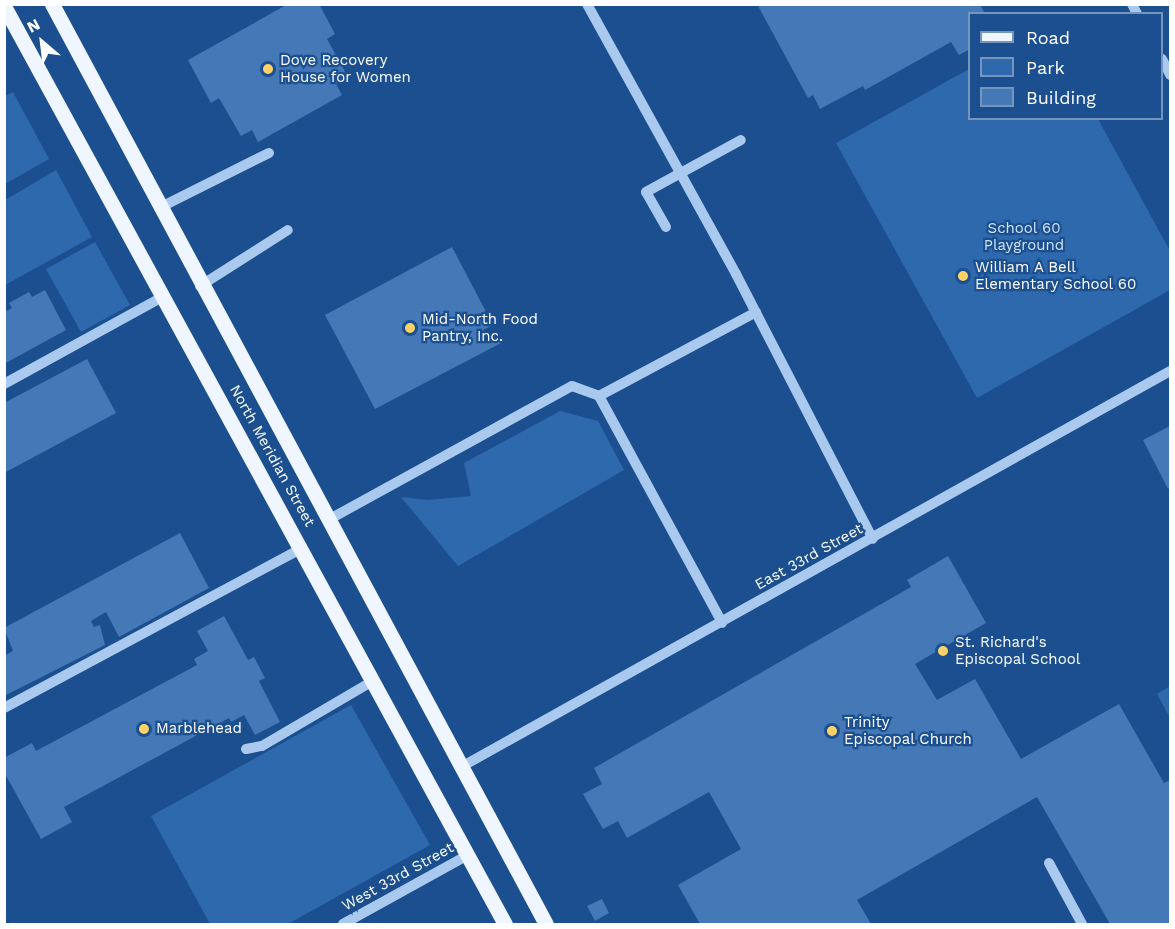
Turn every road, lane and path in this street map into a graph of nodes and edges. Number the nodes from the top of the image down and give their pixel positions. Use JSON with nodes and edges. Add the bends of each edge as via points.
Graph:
{"nodes":[{"id":1,"x":52,"y":4,"type":"edge"},
{"id":2,"x":587,"y":4,"type":"edge"},
{"id":3,"x":4,"y":6,"type":"edge"},
{"id":4,"x":741,"y":140,"type":"dead end"},
{"id":5,"x":269,"y":153,"type":"dead end"},
{"id":6,"x":680,"y":173,"type":"junction"},
{"id":7,"x":159,"y":208,"type":"junction"},
{"id":8,"x":666,"y":227,"type":"dead end"},
{"id":9,"x":288,"y":230,"type":"dead end"},
{"id":10,"x":200,"y":286,"type":"junction"},
{"id":11,"x":164,"y":296,"type":"junction"},
{"id":12,"x":756,"y":312,"type":"junction"},
{"id":13,"x":1170,"y":371,"type":"edge"},
{"id":14,"x":4,"y":384,"type":"edge"},
{"id":15,"x":599,"y":396,"type":"junction"},
{"id":16,"x":328,"y":520,"type":"junction"},
{"id":17,"x":873,"y":539,"type":"junction"},
{"id":18,"x":302,"y":548,"type":"junction"},
{"id":19,"x":722,"y":623,"type":"junction"},
{"id":20,"x":374,"y":681,"type":"junction"},
{"id":21,"x":4,"y":708,"type":"edge"},
{"id":22,"x":246,"y":749,"type":"dead end"},
{"id":23,"x":461,"y":767,"type":"junction"},
{"id":24,"x":468,"y":855,"type":"junction"},
{"id":25,"x":1049,"y":863,"type":"dead end"},
{"id":26,"x":343,"y":924,"type":"edge"},
{"id":27,"x":505,"y":924,"type":"edge"},
{"id":28,"x":546,"y":924,"type":"edge"},
{"id":29,"x":1082,"y":924,"type":"edge"}],
"edges":[{"from":1,"to":7,"type":"main road","name":"North Meridian Street"},
{"from":2,"to":6,"type":"street"},
{"from":3,"to":11,"type":"main road","name":"North Meridian Street"},
{"from":4,"to":6,"type":"street"},
{"from":5,"to":7,"type":"street"},
{"from":6,"to":8,"type":"street","via":[[646,192]]},
{"from":6,"to":12,"type":"street"},
{"from":7,"to":10,"type":"main road","name":"North Meridian Street"},
{"from":9,"to":10,"type":"street"},
{"from":10,"to":16,"type":"main road","name":"North Meridian Street"},
{"from":11,"to":14,"type":"street"},
{"from":11,"to":18,"type":"main road","name":"North Meridian Street"},
{"from":12,"to":15,"type":"street"},
{"from":12,"to":17,"type":"street"},
{"from":13,"to":17,"type":"street","name":"East 33rd Street"},
{"from":15,"to":16,"type":"street","via":[[572,386]]},
{"from":15,"to":19,"type":"street"},
{"from":16,"to":23,"type":"main road","name":"North Meridian Street"},
{"from":17,"to":19,"type":"street","name":"East 33rd Street"},
{"from":18,"to":20,"type":"main road","name":"North Meridian Street"},
{"from":18,"to":21,"type":"street"},
{"from":19,"to":23,"type":"street","name":"East 33rd Street"},
{"from":20,"to":22,"type":"street","via":[[262,746]]},
{"from":20,"to":24,"type":"main road","name":"North Meridian Street"},
{"from":23,"to":28,"type":"main road","name":"North Meridian Street"},
{"from":24,"to":26,"type":"street","name":"West 33rd Street"},
{"from":24,"to":27,"type":"main road","name":"North Meridian Street"},
{"from":25,"to":29,"type":"street"}]}
